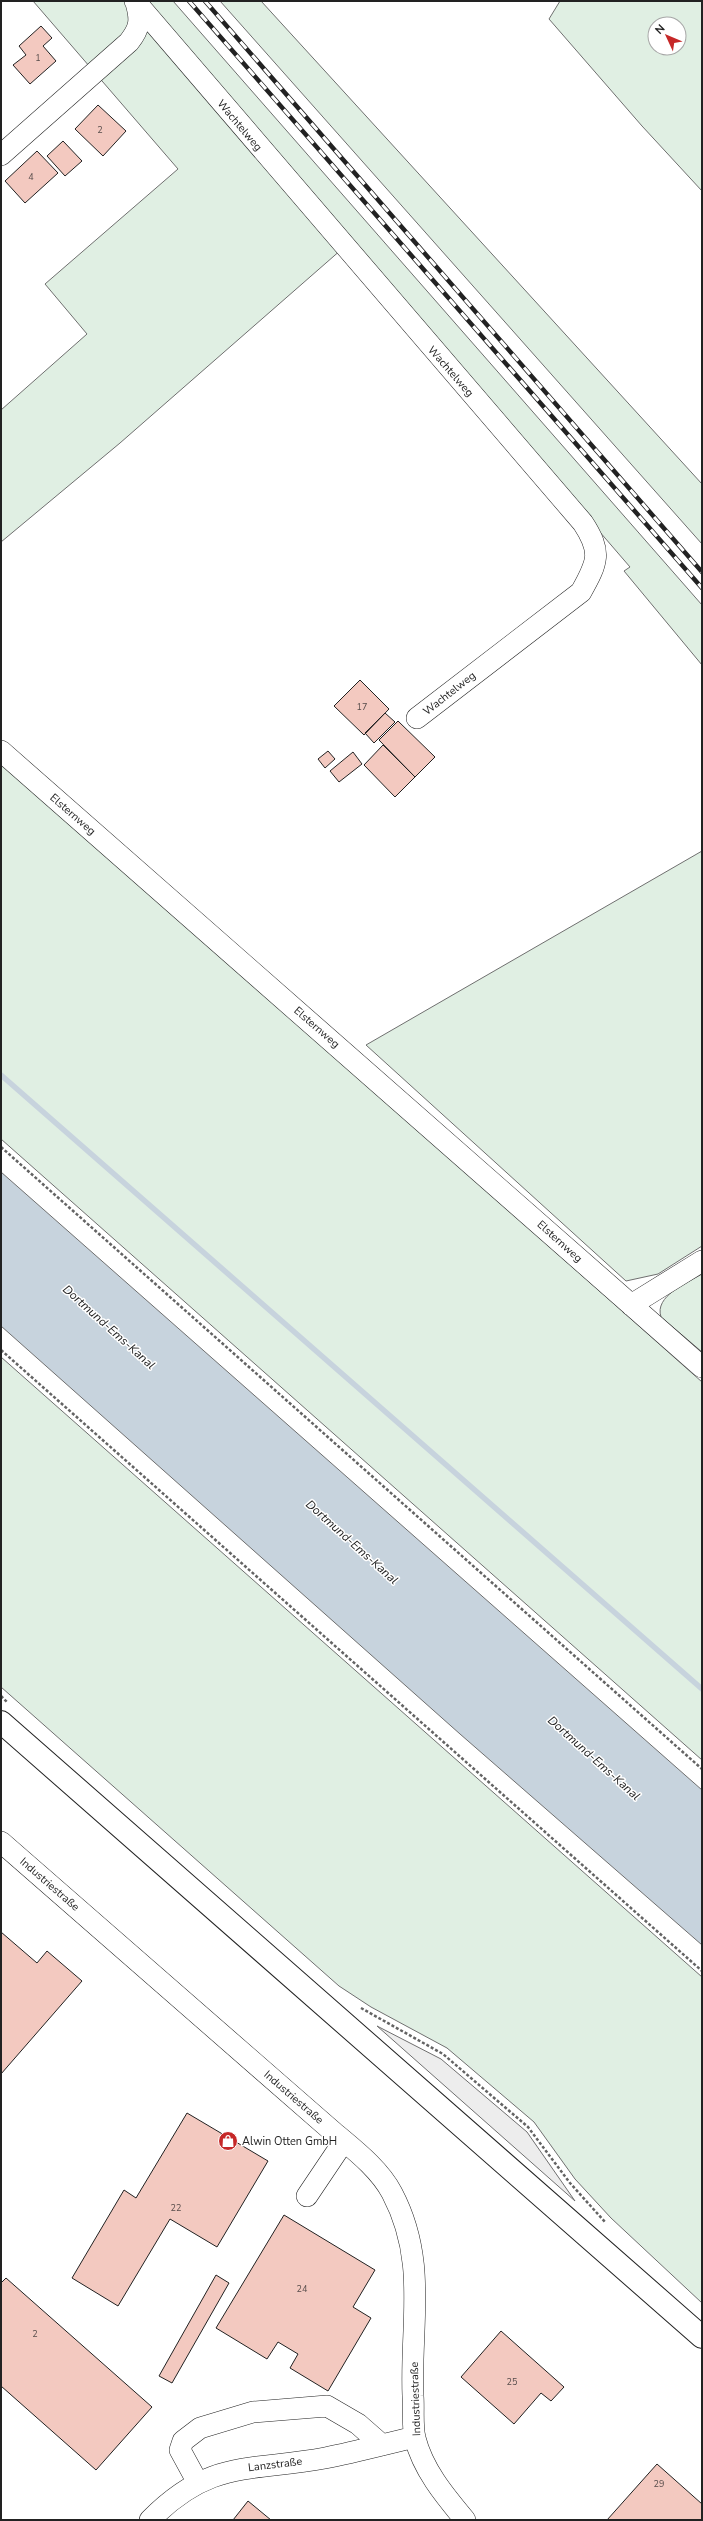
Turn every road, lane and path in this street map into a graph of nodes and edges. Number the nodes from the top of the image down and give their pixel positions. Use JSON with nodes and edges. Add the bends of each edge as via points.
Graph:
{"nodes":[{"id":1,"x":135,"y":2,"type":"edge"},
{"id":2,"x":1,"y":155,"type":"edge"},
{"id":3,"x":417,"y":718,"type":"dead end"},
{"id":4,"x":1,"y":751,"type":"edge"},
{"id":5,"x":1,"y":1147,"type":"edge"},
{"id":6,"x":702,"y":1261,"type":"edge"},
{"id":7,"x":631,"y":1305,"type":"junction"},
{"id":8,"x":1,"y":1350,"type":"edge"},
{"id":9,"x":702,"y":1367,"type":"edge"},
{"id":10,"x":1,"y":1696,"type":"edge"},
{"id":11,"x":7,"y":1714,"type":"edge"},
{"id":12,"x":702,"y":1769,"type":"edge"},
{"id":13,"x":1,"y":1842,"type":"edge"},
{"id":14,"x":702,"y":1971,"type":"edge"},
{"id":15,"x":355,"y":2004,"type":"dead end"},
{"id":16,"x":344,"y":2141,"type":"junction"},
{"id":17,"x":307,"y":2196,"type":"dead end"},
{"id":18,"x":605,"y":2223,"type":"dead end"},
{"id":19,"x":702,"y":2337,"type":"edge"},
{"id":20,"x":414,"y":2438,"type":"junction"},
{"id":21,"x":382,"y":2445,"type":"junction"},
{"id":22,"x":198,"y":2483,"type":"junction"},
{"id":23,"x":150,"y":2520,"type":"edge"},
{"id":24,"x":465,"y":2520,"type":"edge"}],
"edges":[{"from":1,"to":2,"type":"street","name":"Wachtelweg","via":[[140,19],[138,30],[129,42]]},
{"from":1,"to":3,"type":"street","name":"Wachtelweg","via":[[583,523],[593,538],[597,553],[593,571],[581,592]]},
{"from":4,"to":7,"type":"street","name":"Elsternweg"},
{"from":5,"to":12,"type":"path"},
{"from":6,"to":7,"type":"street"},
{"from":7,"to":9,"type":"street","name":"Elsternweg"},
{"from":8,"to":14,"type":"path"},
{"from":10,"to":11,"type":"path"},
{"from":11,"to":19,"type":"main road"},
{"from":13,"to":16,"type":"street","name":"Industriestraße"},
{"from":15,"to":18,"type":"path","via":[[443,2054],[528,2127],[570,2184]]},
{"from":16,"to":17,"type":"street"},
{"from":16,"to":20,"type":"street","name":"Industriestraße","via":[[367,2161],[392,2192],[408,2231],[416,2273],[412,2381]]},
{"from":20,"to":21,"type":"street","name":"Lanzstraße"},
{"from":20,"to":24,"type":"street","name":"Industriestraße","via":[[428,2471]]},
{"from":21,"to":22,"type":"street","name":"Lanzstraße","via":[[325,2458],[226,2471]]},
{"from":21,"to":22,"type":"street","via":[[358,2424],[327,2406],[253,2412],[200,2428],[183,2442],[180,2450]]},
{"from":22,"to":23,"type":"street","name":"Lanzstraße","via":[[168,2502]]}]}
